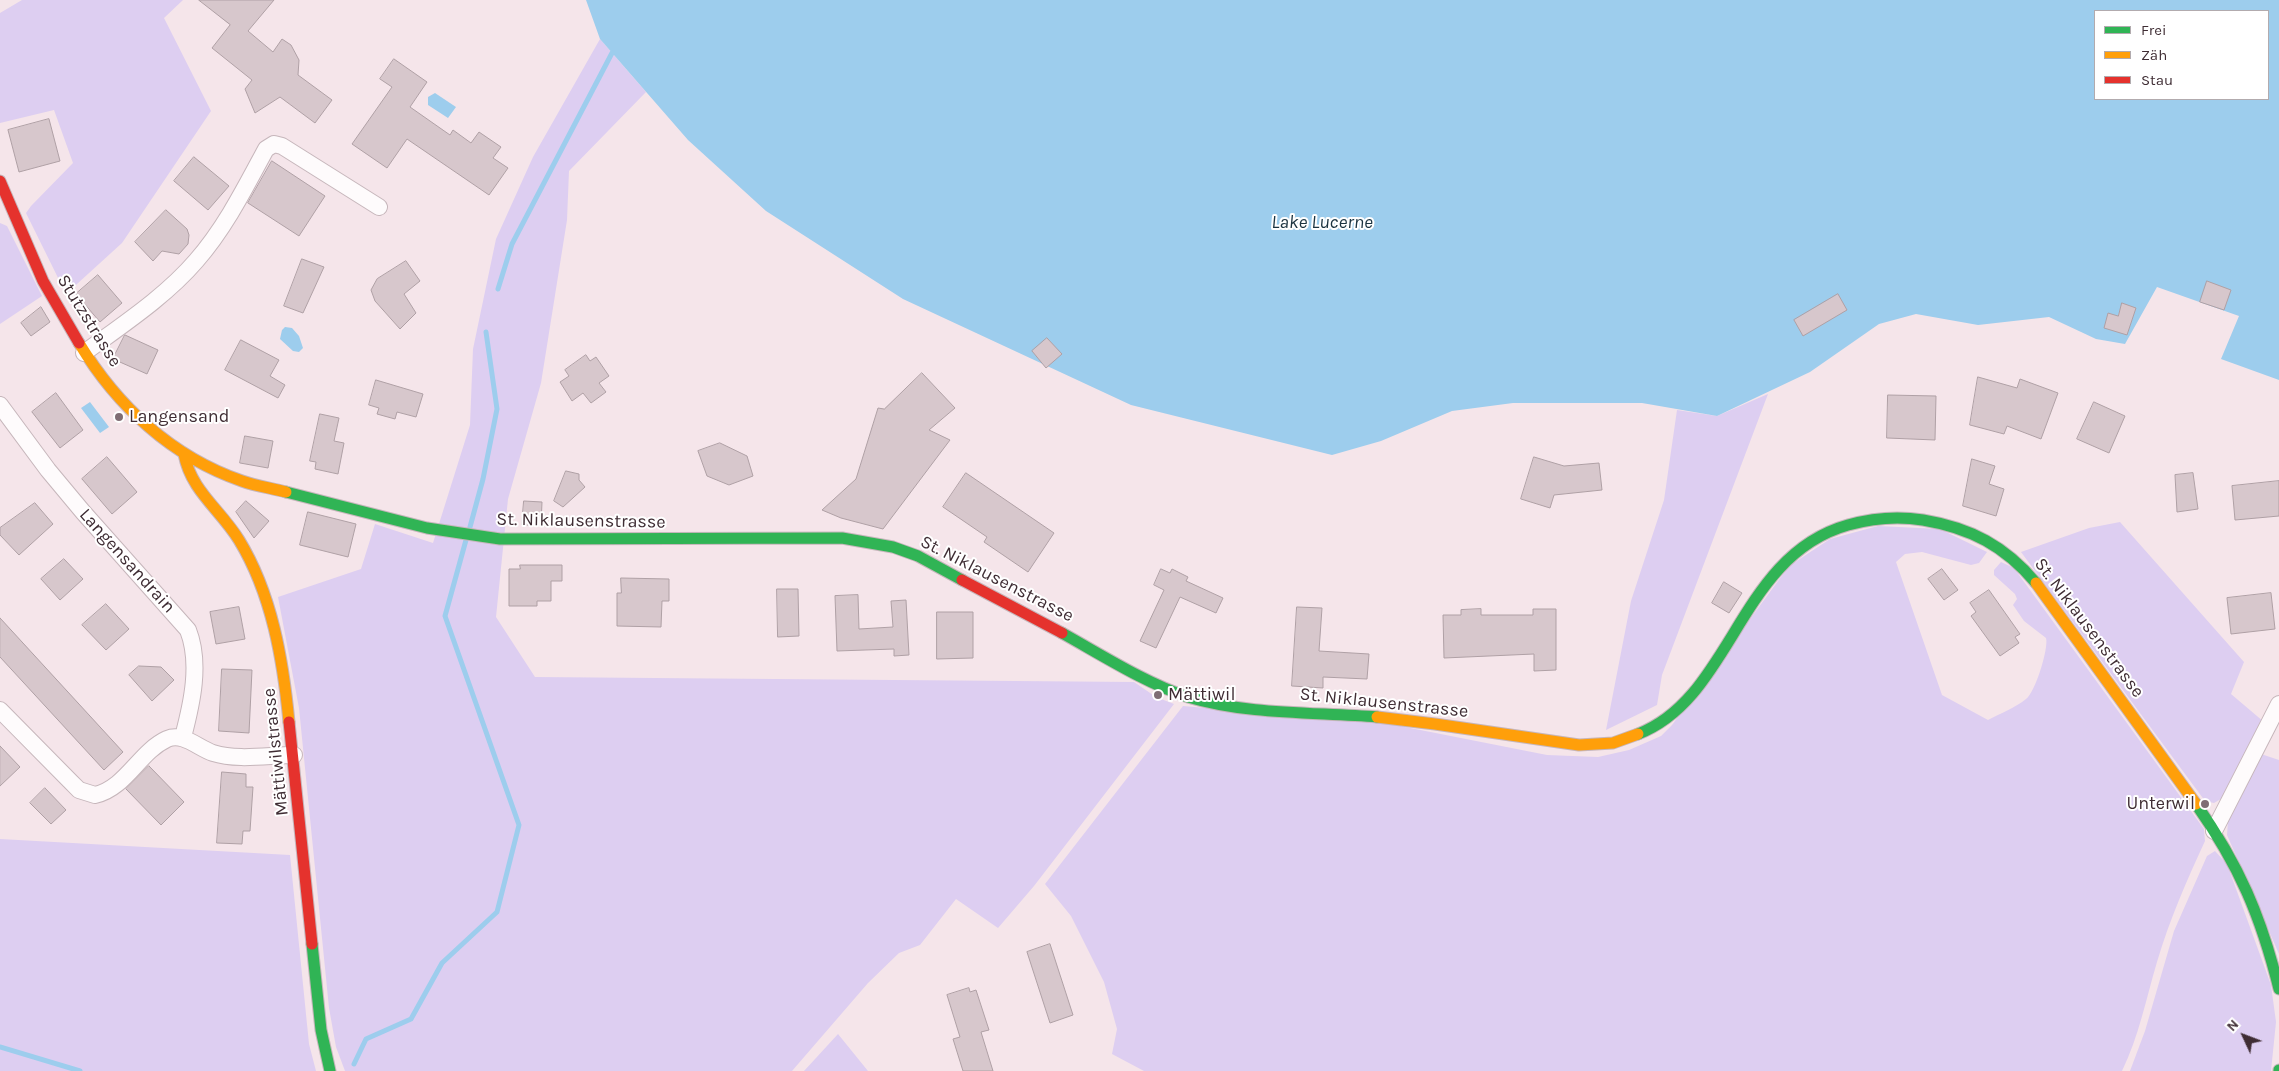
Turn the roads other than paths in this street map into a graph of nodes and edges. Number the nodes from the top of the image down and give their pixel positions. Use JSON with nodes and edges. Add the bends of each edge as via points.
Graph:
{"nodes":[{"id":1,"x":0,"y":181,"type":"edge"},
{"id":2,"x":379,"y":207,"type":"dead end"},
{"id":3,"x":84,"y":353,"type":"junction"},
{"id":4,"x":0,"y":405,"type":"edge"},
{"id":5,"x":184,"y":454,"type":"junction"},
{"id":6,"x":2279,"y":704,"type":"edge"},
{"id":7,"x":0,"y":710,"type":"edge"},
{"id":8,"x":183,"y":737,"type":"junction"},
{"id":9,"x":294,"y":755,"type":"junction"},
{"id":10,"x":2214,"y":830,"type":"junction"},
{"id":11,"x":2279,"y":989,"type":"edge"},
{"id":12,"x":330,"y":1071,"type":"edge"}],
"edges":[{"from":1,"to":3,"type":"street","name":"Stutzstrasse","via":[[12,215],[42,277]]},
{"from":2,"to":3,"type":"street","via":[[274,144],[266,149],[223,227],[180,279]]},
{"from":3,"to":5,"type":"street","name":"Stutzstrasse","via":[[134,413],[152,431]]},
{"from":4,"to":8,"type":"street","name":"Langensandrain","via":[[83,512],[188,630],[194,644],[194,665],[190,708]]},
{"from":5,"to":9,"type":"street","name":"Mättiwilstrasse","via":[[190,478],[238,538],[259,579],[284,674]]},
{"from":5,"to":10,"type":"street","name":"St. Niklausenstrasse","via":[[242,481],[427,528],[500,539],[842,538],[893,546],[960,577],[1140,675],[1186,696],[1226,705],[1425,722],[1583,746],[1630,737],[1670,715],[1706,678],[1760,590],[1786,560],[1815,538],[1853,523],[1889,517],[1951,525],[2012,556],[2046,596]]},
{"from":6,"to":10,"type":"street"},
{"from":7,"to":8,"type":"street","via":[[79,790],[95,796],[110,790],[157,744]]},
{"from":8,"to":9,"type":"street","via":[[215,754],[233,757]]},
{"from":9,"to":12,"type":"street","name":"Mättiwilstrasse","via":[[321,1030]]},
{"from":10,"to":11,"type":"street","name":"St. Niklausenstrasse","via":[[2239,872],[2257,912]]}]}
